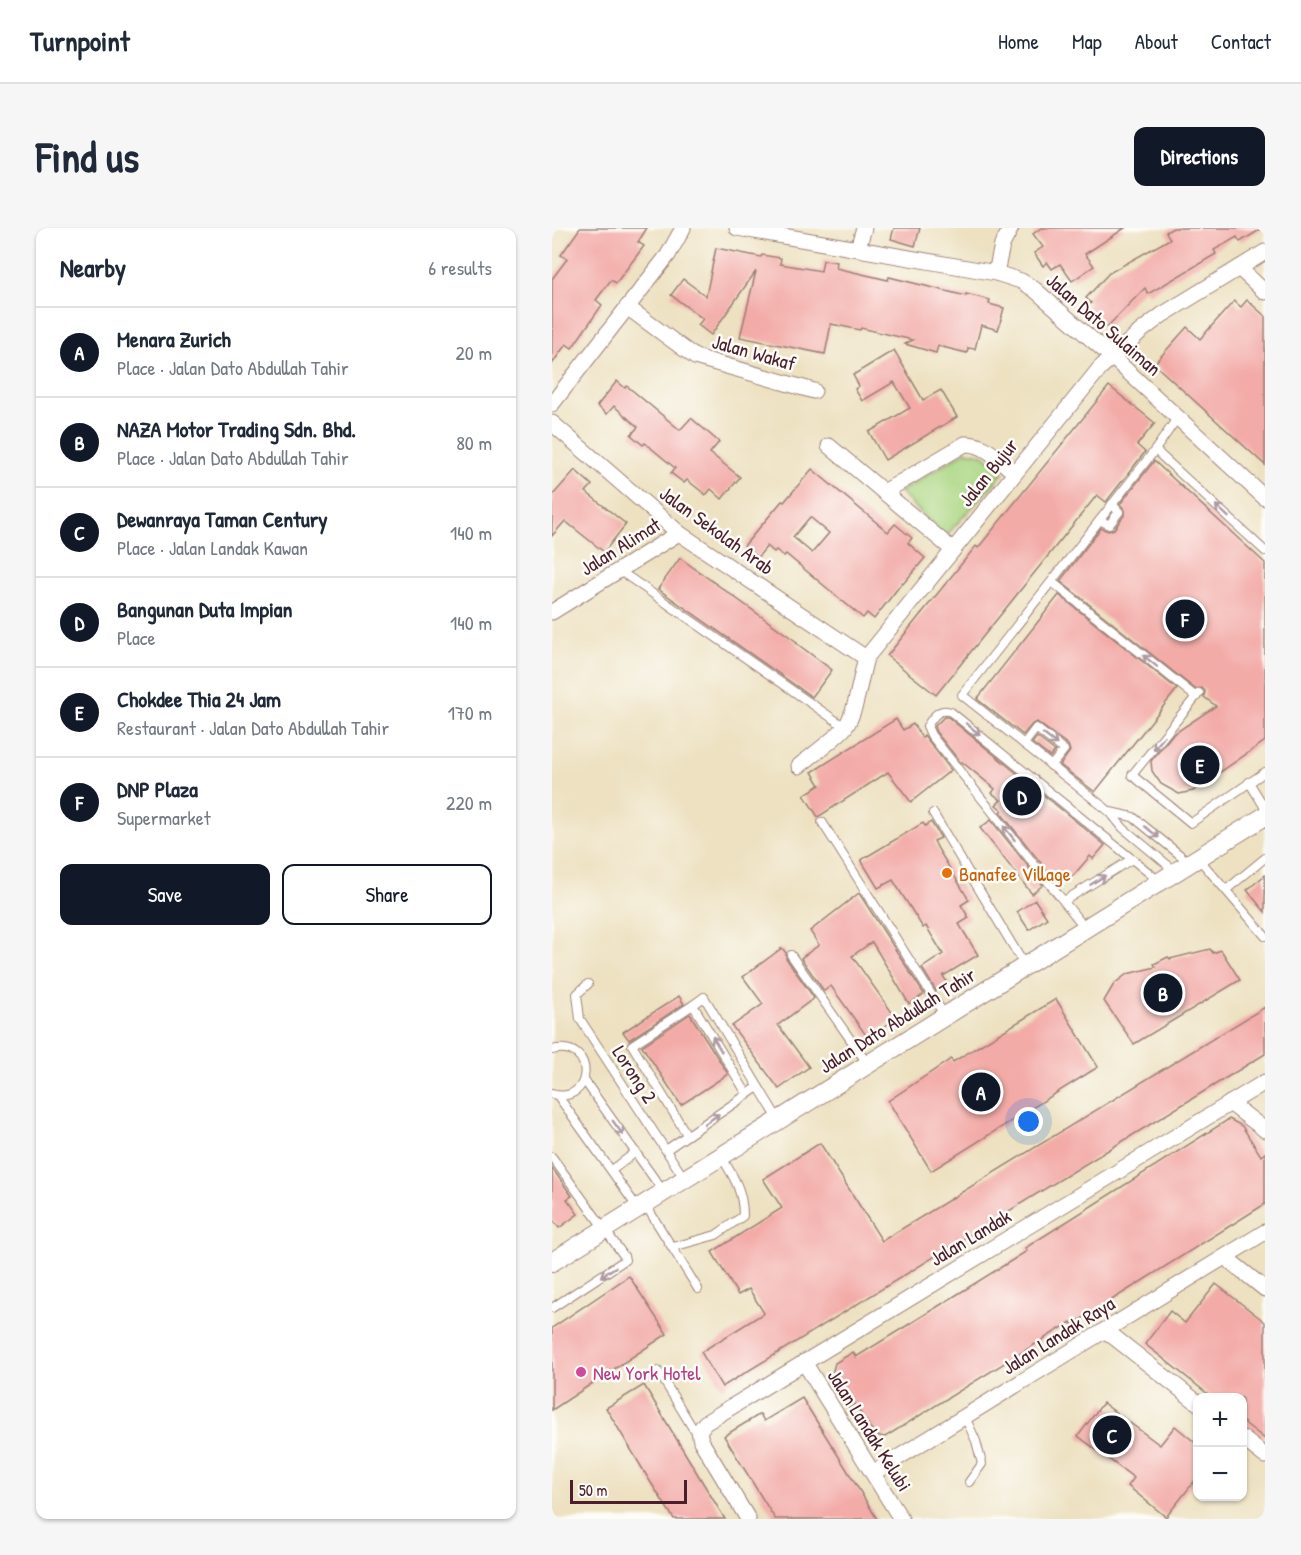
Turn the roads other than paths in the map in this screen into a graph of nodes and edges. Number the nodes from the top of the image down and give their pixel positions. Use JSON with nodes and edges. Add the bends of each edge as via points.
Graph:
{"nodes":[{"id":1,"x":682,"y":228,"type":"edge"},
{"id":2,"x":737,"y":228,"type":"edge"},
{"id":3,"x":864,"y":228,"type":"edge"},
{"id":4,"x":1011,"y":228,"type":"edge"},
{"id":5,"x":858,"y":248,"type":"junction"},
{"id":6,"x":1265,"y":252,"type":"edge"},
{"id":7,"x":1239,"y":268,"type":"junction"},
{"id":8,"x":996,"y":273,"type":"junction"},
{"id":9,"x":1265,"y":292,"type":"edge"},
{"id":10,"x":627,"y":307,"type":"junction"},
{"id":11,"x":1112,"y":357,"type":"junction"},
{"id":12,"x":814,"y":391,"type":"dead end"},
{"id":13,"x":552,"y":404,"type":"edge"},
{"id":14,"x":1178,"y":417,"type":"junction"},
{"id":15,"x":552,"y":423,"type":"edge"},
{"id":16,"x":830,"y":446,"type":"dead end"},
{"id":17,"x":1155,"y":450,"type":"junction"},
{"id":18,"x":1014,"y":472,"type":"junction"},
{"id":19,"x":884,"y":492,"type":"junction"},
{"id":20,"x":1265,"y":498,"type":"edge"},
{"id":21,"x":679,"y":533,"type":"junction"},
{"id":22,"x":953,"y":550,"type":"junction"},
{"id":23,"x":1265,"y":551,"type":"edge"},
{"id":24,"x":620,"y":571,"type":"junction"},
{"id":25,"x":1052,"y":582,"type":"junction"},
{"id":26,"x":552,"y":612,"type":"edge"},
{"id":27,"x":866,"y":658,"type":"junction"},
{"id":28,"x":845,"y":728,"type":"junction"},
{"id":29,"x":1024,"y":744,"type":"junction"},
{"id":30,"x":799,"y":766,"type":"dead end"},
{"id":31,"x":1051,"y":766,"type":"junction"},
{"id":32,"x":1265,"y":772,"type":"edge"},
{"id":33,"x":1249,"y":782,"type":"junction"},
{"id":34,"x":1265,"y":808,"type":"edge"},
{"id":35,"x":1110,"y":812,"type":"junction"},
{"id":36,"x":933,"y":813,"type":"dead end"},
{"id":37,"x":1265,"y":816,"type":"edge"},
{"id":38,"x":822,"y":822,"type":"dead end"},
{"id":39,"x":1265,"y":858,"type":"edge"},
{"id":40,"x":1132,"y":859,"type":"junction"},
{"id":41,"x":1188,"y":864,"type":"junction"},
{"id":42,"x":1160,"y":882,"type":"junction"},
{"id":43,"x":1226,"y":890,"type":"junction"},
{"id":44,"x":1064,"y":902,"type":"junction"},
{"id":45,"x":1085,"y":928,"type":"junction"},
{"id":46,"x":1265,"y":936,"type":"edge"},
{"id":47,"x":791,"y":955,"type":"dead end"},
{"id":48,"x":1025,"y":966,"type":"junction"},
{"id":49,"x":588,"y":984,"type":"dead end"},
{"id":50,"x":693,"y":1005,"type":"junction"},
{"id":51,"x":945,"y":1016,"type":"junction"},
{"id":52,"x":552,"y":1050,"type":"edge"},
{"id":53,"x":868,"y":1064,"type":"junction"},
{"id":54,"x":584,"y":1080,"type":"junction"},
{"id":55,"x":1265,"y":1082,"type":"edge"},
{"id":56,"x":758,"y":1087,"type":"junction"},
{"id":57,"x":747,"y":1094,"type":"junction"},
{"id":58,"x":555,"y":1095,"type":"edge"},
{"id":59,"x":1230,"y":1103,"type":"junction"},
{"id":60,"x":779,"y":1120,"type":"junction"},
{"id":61,"x":1265,"y":1130,"type":"edge"},
{"id":62,"x":687,"y":1136,"type":"junction"},
{"id":63,"x":666,"y":1150,"type":"junction"},
{"id":64,"x":636,"y":1152,"type":"junction"},
{"id":65,"x":552,"y":1156,"type":"edge"},
{"id":66,"x":721,"y":1156,"type":"junction"},
{"id":67,"x":612,"y":1170,"type":"junction"},
{"id":68,"x":685,"y":1179,"type":"junction"},
{"id":69,"x":664,"y":1192,"type":"junction"},
{"id":70,"x":642,"y":1206,"type":"junction"},
{"id":71,"x":604,"y":1230,"type":"junction"},
{"id":72,"x":1265,"y":1232,"type":"edge"},
{"id":73,"x":673,"y":1247,"type":"junction"},
{"id":74,"x":1225,"y":1257,"type":"junction"},
{"id":75,"x":552,"y":1262,"type":"edge"},
{"id":76,"x":698,"y":1288,"type":"dead end"},
{"id":77,"x":1265,"y":1288,"type":"edge"},
{"id":78,"x":552,"y":1308,"type":"edge"},
{"id":79,"x":1105,"y":1330,"type":"junction"},
{"id":80,"x":804,"y":1362,"type":"junction"},
{"id":81,"x":658,"y":1371,"type":"dead end"},
{"id":82,"x":1193,"y":1400,"type":"edge"},
{"id":83,"x":965,"y":1417,"type":"junction"},
{"id":84,"x":699,"y":1431,"type":"junction"},
{"id":85,"x":1247,"y":1442,"type":"edge"},
{"id":86,"x":1265,"y":1456,"type":"edge"},
{"id":87,"x":873,"y":1473,"type":"junction"},
{"id":88,"x":969,"y":1482,"type":"dead end"},
{"id":89,"x":748,"y":1519,"type":"edge"},
{"id":90,"x":901,"y":1519,"type":"edge"}],
"edges":[{"from":1,"to":10,"type":"street","via":[[668,255]]},
{"from":2,"to":5,"type":"street","name":"Jalan Dato Sulaiman"},
{"from":3,"to":5,"type":"street"},
{"from":4,"to":8,"type":"street","via":[[1002,245]]},
{"from":5,"to":8,"type":"street","name":"Jalan Dato Sulaiman"},
{"from":6,"to":7,"type":"street","name":"Jalan Bujur"},
{"from":7,"to":9,"type":"street"},
{"from":7,"to":11,"type":"street","name":"Jalan Bujur","via":[[1162,315]]},
{"from":8,"to":11,"type":"street","name":"Jalan Dato Sulaiman","via":[[1034,289]]},
{"from":10,"to":12,"type":"street","name":"Jalan Wakaf","via":[[695,357]]},
{"from":10,"to":13,"type":"street"},
{"from":11,"to":14,"type":"street","name":"Jalan Dato Sulaiman"},
{"from":11,"to":18,"type":"street","name":"Jalan Bujur"},
{"from":14,"to":17,"type":"lane"},
{"from":14,"to":20,"type":"street","name":"Jalan Dato Sulaiman"},
{"from":15,"to":21,"type":"street","name":"Jalan Sekolah Arab"},
{"from":16,"to":19,"type":"street"},
{"from":23,"to":17,"type":"lane","one_way":true},
{"from":17,"to":25,"type":"lane"},
{"from":18,"to":19,"type":"street","via":[[975,443],[964,444]]},
{"from":18,"to":22,"type":"street","name":"Jalan Bujur"},
{"from":19,"to":22,"type":"street"},
{"from":21,"to":24,"type":"street","name":"Jalan Alimat"},
{"from":21,"to":27,"type":"street","name":"Jalan Sekolah Arab"},
{"from":22,"to":27,"type":"street","name":"Jalan Bujur"},
{"from":24,"to":26,"type":"street","name":"Jalan Alimat"},
{"from":24,"to":28,"type":"lane"},
{"from":25,"to":29,"type":"lane","via":[[962,695]]},
{"from":25,"to":33,"type":"lane","via":[[1197,695],[1132,775],[1191,823]]},
{"from":27,"to":28,"type":"street","name":"Jalan Bujur"},
{"from":28,"to":30,"type":"street"},
{"from":29,"to":31,"type":"lane"},
{"from":29,"to":31,"type":"lane","one_way":true,"via":[[1036,728],[1064,750]]},
{"from":31,"to":35,"type":"lane"},
{"from":32,"to":33,"type":"lane"},
{"from":33,"to":34,"type":"lane"},
{"from":35,"to":41,"type":"lane","via":[[1123,828]]},
{"from":35,"to":41,"type":"lane","one_way":true,"via":[[1133,817]]},
{"from":36,"to":48,"type":"lane"},
{"from":37,"to":41,"type":"street","name":"Jalan Dato Abdullah Tahir"},
{"from":38,"to":51,"type":"lane"},
{"from":39,"to":43,"type":"lane"},
{"from":40,"to":42,"type":"lane"},
{"from":44,"to":40,"type":"lane","one_way":true},
{"from":44,"to":40,"type":"lane","one_way":true,"via":[[930,735],[927,726],[939,711],[951,712]]},
{"from":41,"to":42,"type":"street","name":"Jalan Dato Abdullah Tahir"},
{"from":41,"to":43,"type":"lane"},
{"from":42,"to":45,"type":"street","name":"Jalan Dato Abdullah Tahir"},
{"from":43,"to":46,"type":"lane"},
{"from":44,"to":45,"type":"lane"},
{"from":45,"to":48,"type":"street","name":"Jalan Dato Abdullah Tahir"},
{"from":47,"to":53,"type":"lane"},
{"from":48,"to":51,"type":"street","name":"Jalan Dato Abdullah Tahir"},
{"from":49,"to":63,"type":"lane","name":"Lorong 2","via":[[577,994],[580,1019]]},
{"from":50,"to":56,"type":"lane","via":[[704,997]]},
{"from":57,"to":50,"type":"lane","one_way":true},
{"from":50,"to":62,"type":"lane","via":[[632,1045]]},
{"from":51,"to":53,"type":"street","name":"Jalan Dato Abdullah Tahir"},
{"from":52,"to":54,"type":"lane","via":[[568,1048],[580,1057]]},
{"from":53,"to":60,"type":"street","name":"Jalan Dato Abdullah Tahir"},
{"from":54,"to":58,"type":"lane","via":[[574,1092]]},
{"from":54,"to":64,"type":"lane","one_way":true},
{"from":55,"to":59,"type":"street","name":"Jalan Landak"},
{"from":56,"to":57,"type":"lane"},
{"from":56,"to":60,"type":"lane"},
{"from":62,"to":57,"type":"lane","one_way":true},
{"from":58,"to":67,"type":"lane"},
{"from":59,"to":61,"type":"street"},
{"from":59,"to":80,"type":"street","name":"Jalan Landak"},
{"from":60,"to":66,"type":"street","name":"Jalan Dato Abdullah Tahir"},
{"from":62,"to":63,"type":"lane"},
{"from":63,"to":68,"type":"lane","name":"Lorong 2"},
{"from":64,"to":67,"type":"lane"},
{"from":64,"to":69,"type":"lane"},
{"from":65,"to":71,"type":"lane"},
{"from":66,"to":68,"type":"street","name":"Jalan Dato Abdullah Tahir"},
{"from":66,"to":73,"type":"lane","via":[[740,1190],[743,1216],[716,1235]]},
{"from":67,"to":70,"type":"lane"},
{"from":68,"to":69,"type":"street","name":"Jalan Dato Abdullah Tahir"},
{"from":69,"to":70,"type":"street","name":"Jalan Dato Abdullah Tahir"},
{"from":70,"to":71,"type":"street","name":"Jalan Dato Abdullah Tahir"},
{"from":70,"to":73,"type":"lane"},
{"from":71,"to":75,"type":"street","name":"Jalan Dato Abdullah Tahir"},
{"from":71,"to":78,"type":"lane","one_way":true,"via":[[625,1260]]},
{"from":72,"to":74,"type":"street","name":"Jalan Landak Raya"},
{"from":73,"to":76,"type":"lane"},
{"from":74,"to":77,"type":"street"},
{"from":74,"to":79,"type":"street","name":"Jalan Landak Raya"},
{"from":79,"to":82,"type":"street"},
{"from":79,"to":83,"type":"street","name":"Jalan Landak Raya"},
{"from":80,"to":84,"type":"street","name":"Jalan Landak","via":[[705,1423]]},
{"from":80,"to":87,"type":"street","name":"Jalan Landak Kelubi"},
{"from":81,"to":84,"type":"lane","via":[[692,1427]]},
{"from":83,"to":87,"type":"street","name":"Jalan Landak Raya"},
{"from":83,"to":88,"type":"lane","via":[[982,1464]]},
{"from":84,"to":89,"type":"street","via":[[700,1441]]},
{"from":85,"to":86,"type":"street"},
{"from":87,"to":90,"type":"street","name":"Jalan Landak Kelubi"}]}
